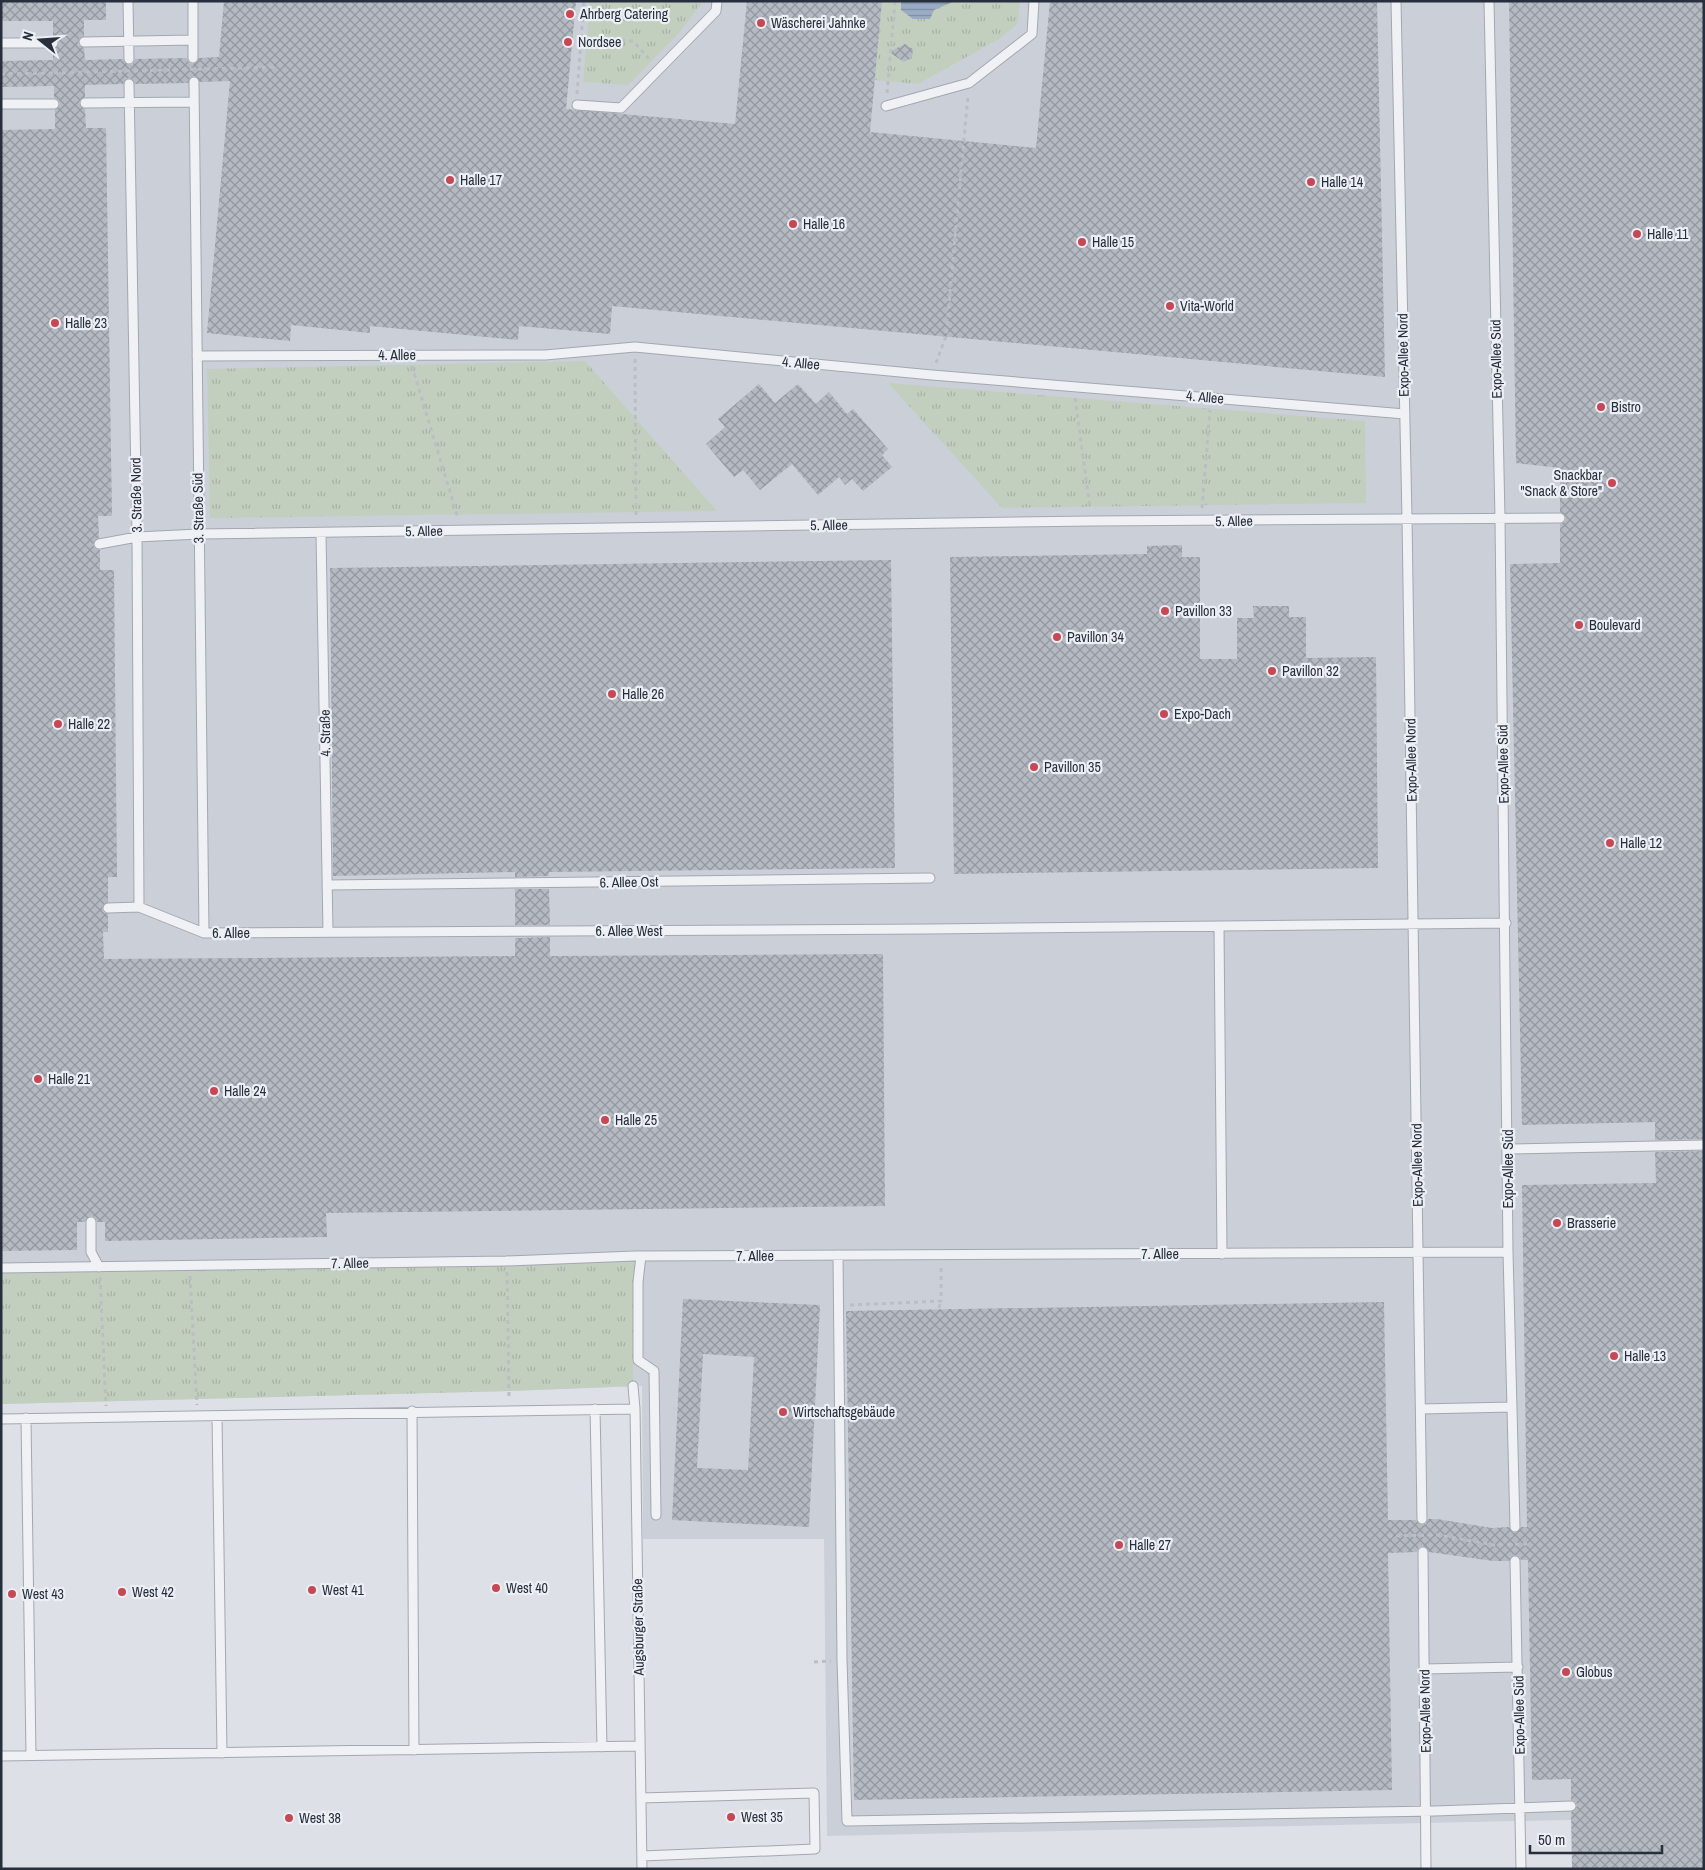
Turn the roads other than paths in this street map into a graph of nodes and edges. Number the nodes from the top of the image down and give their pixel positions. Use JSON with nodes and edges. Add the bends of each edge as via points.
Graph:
{"nodes":[{"id":1,"x":128,"y":1,"type":"edge"},
{"id":2,"x":193,"y":1,"type":"edge"},
{"id":3,"x":717,"y":1,"type":"edge"},
{"id":4,"x":1034,"y":1,"type":"edge"},
{"id":5,"x":1396,"y":1,"type":"edge"},
{"id":6,"x":1489,"y":1,"type":"edge"},
{"id":7,"x":193,"y":40,"type":"junction"},
{"id":8,"x":53,"y":42,"type":"dead end"},
{"id":9,"x":84,"y":42,"type":"dead end"},
{"id":10,"x":129,"y":42,"type":"junction"},
{"id":11,"x":1,"y":44,"type":"edge"},
{"id":12,"x":193,"y":58,"type":"dead end"},
{"id":13,"x":129,"y":59,"type":"dead end"},
{"id":14,"x":194,"y":82,"type":"dead end"},
{"id":15,"x":129,"y":84,"type":"dead end"},
{"id":16,"x":130,"y":102,"type":"junction"},
{"id":17,"x":194,"y":102,"type":"junction"},
{"id":18,"x":85,"y":103,"type":"dead end"},
{"id":19,"x":1,"y":104,"type":"edge"},
{"id":20,"x":54,"y":104,"type":"dead end"},
{"id":21,"x":577,"y":105,"type":"road end"},
{"id":22,"x":886,"y":106,"type":"road end"},
{"id":23,"x":197,"y":356,"type":"junction"},
{"id":24,"x":1405,"y":414,"type":"junction"},
{"id":25,"x":1407,"y":518,"type":"junction"},
{"id":26,"x":1500,"y":518,"type":"junction"},
{"id":27,"x":1560,"y":518,"type":"dead end"},
{"id":28,"x":321,"y":533,"type":"junction"},
{"id":29,"x":198,"y":534,"type":"junction"},
{"id":30,"x":137,"y":537,"type":"junction"},
{"id":31,"x":99,"y":544,"type":"dead end"},
{"id":32,"x":930,"y":878,"type":"dead end"},
{"id":33,"x":327,"y":885,"type":"junction"},
{"id":34,"x":139,"y":907,"type":"junction"},
{"id":35,"x":108,"y":908,"type":"dead end"},
{"id":36,"x":1506,"y":923,"type":"junction"},
{"id":37,"x":1413,"y":925,"type":"junction"},
{"id":38,"x":1220,"y":927,"type":"junction"},
{"id":39,"x":328,"y":932,"type":"junction"},
{"id":40,"x":204,"y":933,"type":"junction"},
{"id":41,"x":1704,"y":1145,"type":"edge"},
{"id":42,"x":1509,"y":1148,"type":"junction"},
{"id":43,"x":90,"y":1222,"type":"dead end"},
{"id":44,"x":1508,"y":1252,"type":"junction"},
{"id":45,"x":1419,"y":1253,"type":"junction"},
{"id":46,"x":1222,"y":1254,"type":"junction"},
{"id":47,"x":838,"y":1255,"type":"junction"},
{"id":48,"x":641,"y":1256,"type":"junction"},
{"id":49,"x":99,"y":1267,"type":"junction"},
{"id":50,"x":1,"y":1268,"type":"edge"},
{"id":51,"x":633,"y":1386,"type":"dead end"},
{"id":52,"x":1512,"y":1407,"type":"junction"},
{"id":53,"x":595,"y":1409,"type":"junction"},
{"id":54,"x":635,"y":1409,"type":"junction"},
{"id":55,"x":1421,"y":1409,"type":"junction"},
{"id":56,"x":412,"y":1412,"type":"junction"},
{"id":57,"x":217,"y":1416,"type":"junction"},
{"id":58,"x":26,"y":1418,"type":"junction"},
{"id":59,"x":1,"y":1419,"type":"edge"},
{"id":60,"x":656,"y":1515,"type":"dead end"},
{"id":61,"x":1422,"y":1519,"type":"dead end"},
{"id":62,"x":1515,"y":1527,"type":"dead end"},
{"id":63,"x":1423,"y":1552,"type":"dead end"},
{"id":64,"x":1516,"y":1561,"type":"dead end"},
{"id":65,"x":1518,"y":1667,"type":"junction"},
{"id":66,"x":1424,"y":1669,"type":"junction"},
{"id":67,"x":640,"y":1746,"type":"junction"},
{"id":68,"x":602,"y":1747,"type":"junction"},
{"id":69,"x":414,"y":1750,"type":"junction"},
{"id":70,"x":222,"y":1753,"type":"junction"},
{"id":71,"x":31,"y":1755,"type":"junction"},
{"id":72,"x":1,"y":1756,"type":"edge"},
{"id":73,"x":641,"y":1798,"type":"junction"},
{"id":74,"x":1571,"y":1806,"type":"dead end"},
{"id":75,"x":1521,"y":1809,"type":"junction"},
{"id":76,"x":1427,"y":1812,"type":"junction"},
{"id":77,"x":642,"y":1856,"type":"junction"},
{"id":78,"x":642,"y":1869,"type":"edge"},
{"id":79,"x":1426,"y":1869,"type":"edge"},
{"id":80,"x":1520,"y":1869,"type":"edge"}],
"edges":[{"from":1,"to":10,"type":"lane"},
{"from":2,"to":7,"type":"lane"},
{"from":3,"to":21,"type":"lane","via":[[716,11],[621,108]]},
{"from":4,"to":22,"type":"lane","via":[[1032,34],[969,83]]},
{"from":5,"to":24,"type":"lane","name":"Expo-Allee Nord"},
{"from":6,"to":26,"type":"lane","name":"Expo-Allee Süd"},
{"from":7,"to":10,"type":"lane"},
{"from":7,"to":12,"type":"lane"},
{"from":8,"to":11,"type":"lane"},
{"from":9,"to":10,"type":"lane"},
{"from":10,"to":13,"type":"lane"},
{"from":14,"to":17,"type":"lane","name":"3. Straße Süd"},
{"from":15,"to":16,"type":"lane","name":"3. Straße Nord"},
{"from":16,"to":17,"type":"lane"},
{"from":16,"to":18,"type":"lane"},
{"from":16,"to":30,"type":"lane","name":"3. Straße Nord"},
{"from":17,"to":23,"type":"lane","name":"3. Straße Süd"},
{"from":19,"to":20,"type":"lane"},
{"from":23,"to":24,"type":"lane","name":"4. Allee","via":[[545,355],[635,347],[932,376]]},
{"from":23,"to":29,"type":"lane","name":"3. Straße Süd"},
{"from":24,"to":25,"type":"lane","name":"Expo-Allee Nord"},
{"from":25,"to":26,"type":"lane","name":"5. Allee"},
{"from":25,"to":28,"type":"lane","name":"5. Allee"},
{"from":25,"to":37,"type":"lane","name":"Expo-Allee Nord"},
{"from":26,"to":27,"type":"lane","name":"5. Allee"},
{"from":26,"to":36,"type":"lane","name":"Expo-Allee Süd"},
{"from":28,"to":29,"type":"lane","name":"5. Allee"},
{"from":28,"to":33,"type":"lane","name":"4. Straße"},
{"from":29,"to":30,"type":"lane","name":"5. Allee"},
{"from":29,"to":40,"type":"lane","name":"3. Straße Süd"},
{"from":30,"to":31,"type":"lane","name":"5. Allee"},
{"from":30,"to":34,"type":"lane","name":"3. Straße Nord"},
{"from":32,"to":33,"type":"lane","name":"6. Allee Ost"},
{"from":33,"to":39,"type":"lane","name":"4. Straße"},
{"from":34,"to":35,"type":"lane","name":"6. Allee"},
{"from":34,"to":40,"type":"lane","name":"6. Allee"},
{"from":36,"to":37,"type":"lane","name":"6. Allee West"},
{"from":36,"to":42,"type":"lane","name":"Expo-Allee Süd"},
{"from":37,"to":38,"type":"lane","name":"6. Allee West"},
{"from":37,"to":45,"type":"lane","name":"Expo-Allee Nord"},
{"from":38,"to":39,"type":"lane","name":"6. Allee West"},
{"from":38,"to":46,"type":"lane"},
{"from":39,"to":40,"type":"lane","name":"6. Allee"},
{"from":41,"to":42,"type":"lane"},
{"from":42,"to":44,"type":"lane","name":"Expo-Allee Süd"},
{"from":43,"to":49,"type":"lane","via":[[91,1252]]},
{"from":44,"to":45,"type":"lane","name":"7. Allee"},
{"from":44,"to":52,"type":"lane","name":"Expo-Allee Süd"},
{"from":45,"to":46,"type":"lane","name":"7. Allee"},
{"from":45,"to":55,"type":"lane","name":"Expo-Allee Nord"},
{"from":46,"to":47,"type":"lane","name":"7. Allee"},
{"from":47,"to":48,"type":"lane","name":"7. Allee"},
{"from":47,"to":76,"type":"lane","via":[[847,1821]]},
{"from":48,"to":49,"type":"lane","name":"7. Allee"},
{"from":48,"to":60,"type":"lane","via":[[638,1360],[654,1370]]},
{"from":49,"to":50,"type":"lane","name":"7. Allee"},
{"from":51,"to":54,"type":"lane","name":"Augsburger Straße"},
{"from":52,"to":55,"type":"lane"},
{"from":52,"to":62,"type":"lane","name":"Expo-Allee Süd"},
{"from":53,"to":54,"type":"lane"},
{"from":53,"to":56,"type":"lane"},
{"from":53,"to":68,"type":"lane"},
{"from":54,"to":67,"type":"lane","name":"Augsburger Straße"},
{"from":55,"to":61,"type":"lane","name":"Expo-Allee Nord"},
{"from":56,"to":57,"type":"lane"},
{"from":56,"to":69,"type":"lane"},
{"from":57,"to":58,"type":"lane"},
{"from":57,"to":70,"type":"lane"},
{"from":58,"to":59,"type":"lane"},
{"from":58,"to":71,"type":"lane"},
{"from":63,"to":66,"type":"lane","name":"Expo-Allee Nord"},
{"from":64,"to":65,"type":"lane","name":"Expo-Allee Süd"},
{"from":65,"to":66,"type":"lane"},
{"from":65,"to":75,"type":"lane","name":"Expo-Allee Süd"},
{"from":66,"to":76,"type":"lane","name":"Expo-Allee Nord"},
{"from":67,"to":68,"type":"lane"},
{"from":67,"to":73,"type":"lane","name":"Augsburger Straße"},
{"from":68,"to":69,"type":"lane"},
{"from":69,"to":70,"type":"lane"},
{"from":70,"to":71,"type":"lane"},
{"from":71,"to":72,"type":"lane"},
{"from":73,"to":77,"type":"lane","name":"Augsburger Straße"},
{"from":73,"to":77,"type":"lane","via":[[814,1793],[815,1849]]},
{"from":74,"to":75,"type":"lane"},
{"from":75,"to":76,"type":"lane"},
{"from":75,"to":80,"type":"lane","name":"Expo-Allee Süd"},
{"from":76,"to":79,"type":"lane","name":"Expo-Allee Nord"},
{"from":77,"to":78,"type":"lane","name":"Augsburger Straße"}]}
